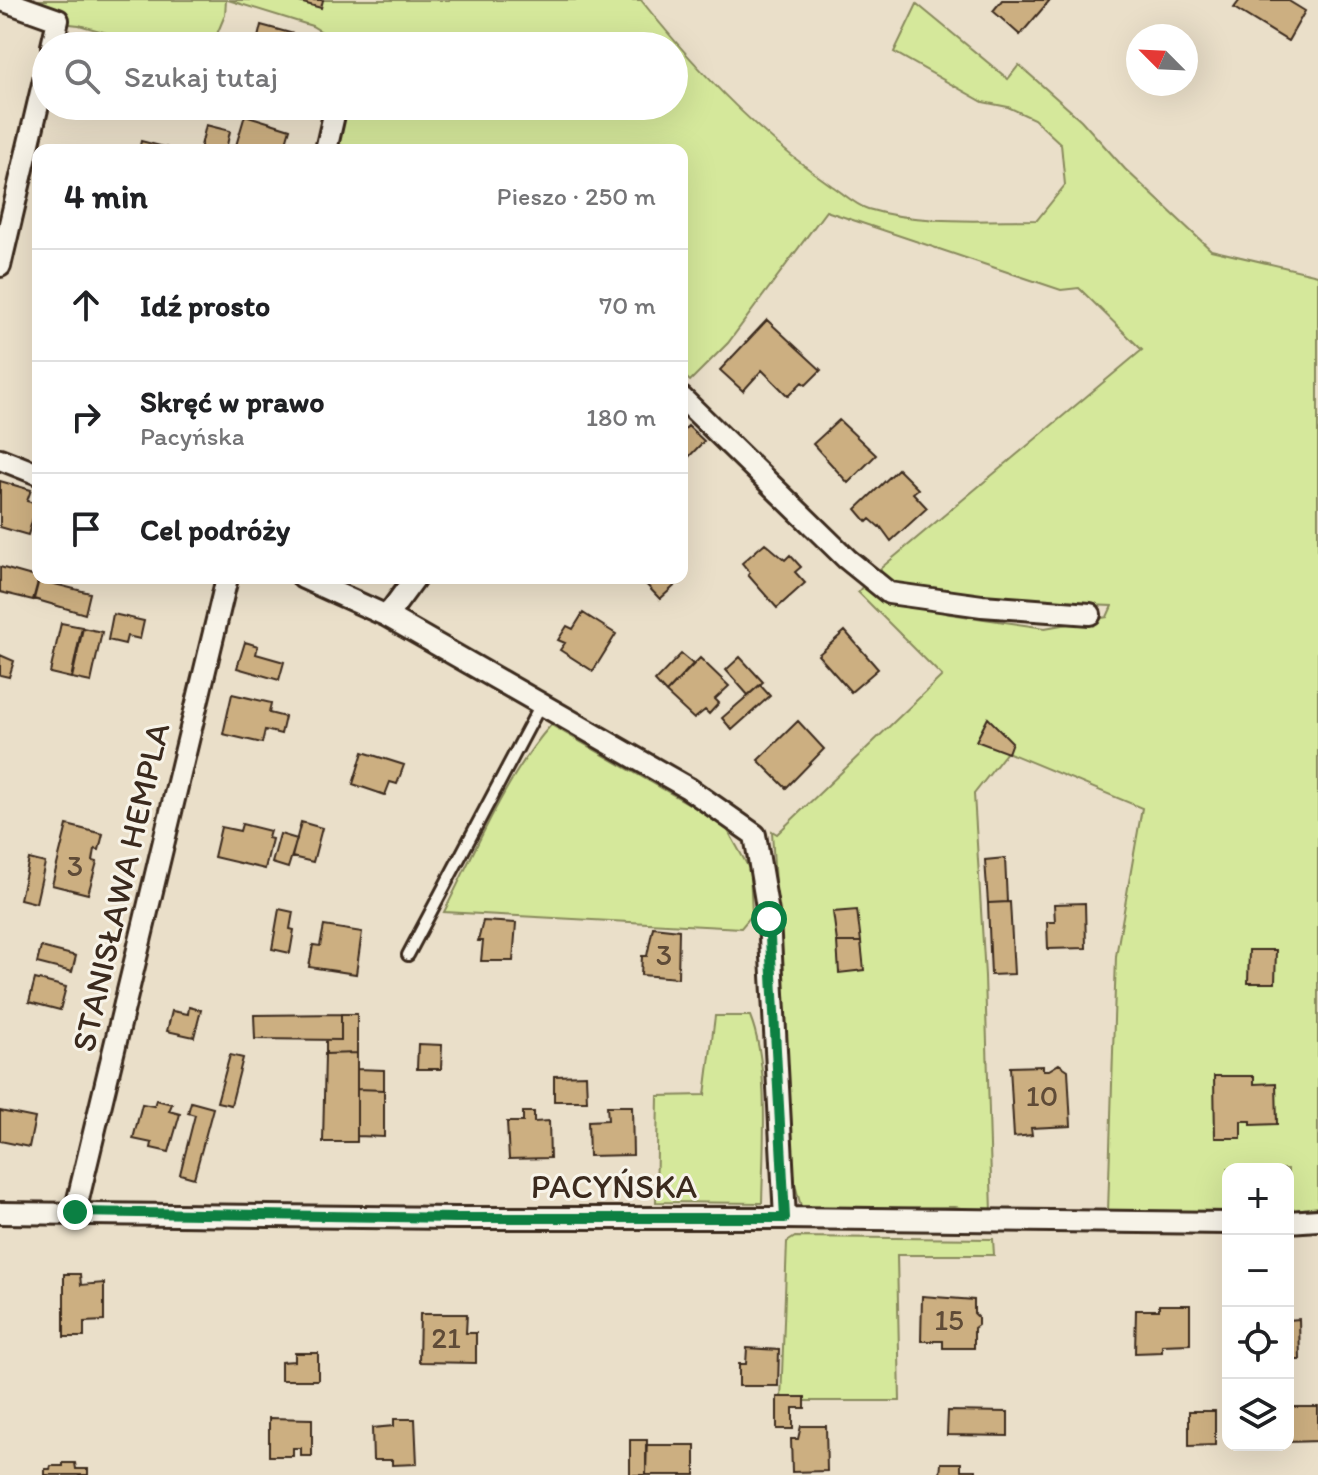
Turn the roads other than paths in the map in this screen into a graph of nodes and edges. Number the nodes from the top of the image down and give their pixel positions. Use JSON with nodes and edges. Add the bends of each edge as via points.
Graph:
{"nodes":[{"id":1,"x":2,"y":0,"type":"edge"},
{"id":2,"x":55,"y":32,"type":"edge"},
{"id":3,"x":34,"y":120,"type":"edge"},
{"id":4,"x":333,"y":120,"type":"edge"},
{"id":5,"x":327,"y":144,"type":"edge"},
{"id":6,"x":0,"y":266,"type":"edge"},
{"id":7,"x":688,"y":404,"type":"edge"},
{"id":8,"x":0,"y":459,"type":"edge"},
{"id":9,"x":32,"y":472,"type":"edge"},
{"id":10,"x":226,"y":584,"type":"edge"},
{"id":11,"x":316,"y":584,"type":"edge"},
{"id":12,"x":411,"y":584,"type":"edge"},
{"id":13,"x":1090,"y":614,"type":"dead end"},
{"id":14,"x":387,"y":616,"type":"junction"},
{"id":15,"x":541,"y":704,"type":"junction"},
{"id":16,"x":408,"y":955,"type":"dead end"},
{"id":17,"x":75,"y":1212,"type":"junction"},
{"id":18,"x":0,"y":1213,"type":"edge"},
{"id":19,"x":785,"y":1218,"type":"junction"},
{"id":20,"x":1318,"y":1220,"type":"edge"},
{"id":21,"x":1294,"y":1222,"type":"edge"},
{"id":22,"x":1222,"y":1223,"type":"edge"}],
"edges":[{"from":1,"to":2,"type":"street","via":[[58,20]]},
{"from":3,"to":6,"type":"street"},
{"from":4,"to":5,"type":"street"},
{"from":7,"to":13,"type":"street","via":[[847,559],[889,593]]},
{"from":8,"to":9,"type":"street"},
{"from":10,"to":17,"type":"street","name":"STANISŁAWA HEMPLA"},
{"from":11,"to":14,"type":"street"},
{"from":12,"to":14,"type":"street"},
{"from":14,"to":15,"type":"street"},
{"from":15,"to":16,"type":"lane"},
{"from":15,"to":19,"type":"street","via":[[688,788],[755,835],[769,919]]},
{"from":17,"to":18,"type":"street","name":"PACYŃSKA"},
{"from":17,"to":19,"type":"street","name":"PACYŃSKA"},
{"from":19,"to":22,"type":"street","name":"PACYŃSKA"},
{"from":20,"to":21,"type":"street"}]}
